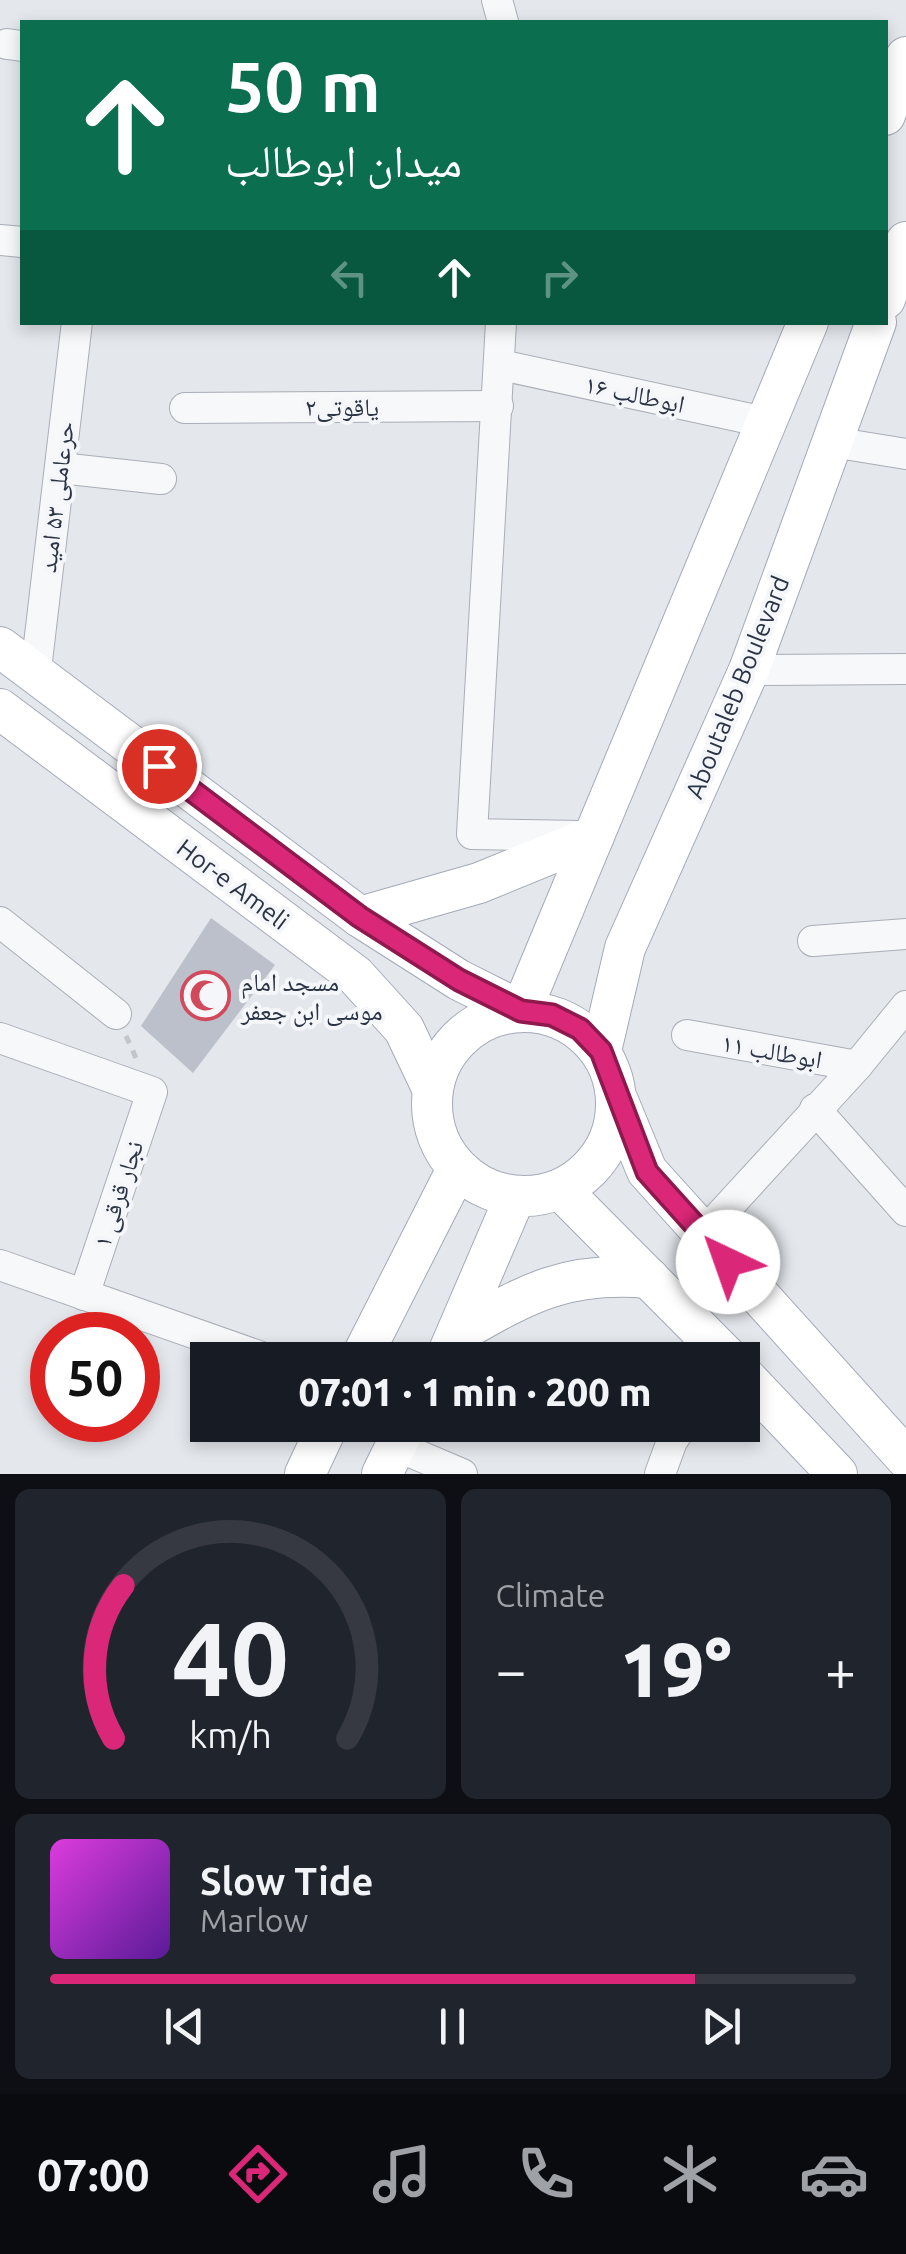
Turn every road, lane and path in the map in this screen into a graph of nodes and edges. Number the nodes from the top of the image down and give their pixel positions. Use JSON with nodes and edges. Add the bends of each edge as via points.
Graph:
{"nodes":[{"id":1,"x":905,"y":58,"type":"edge"},
{"id":2,"x":888,"y":107,"type":"edge"},
{"id":3,"x":906,"y":242,"type":"edge"},
{"id":4,"x":888,"y":291,"type":"edge"},
{"id":5,"x":77,"y":325,"type":"edge"},
{"id":6,"x":501,"y":325,"type":"edge"},
{"id":7,"x":807,"y":325,"type":"edge"},
{"id":8,"x":875,"y":325,"type":"edge"},
{"id":9,"x":500,"y":364,"type":"junction"},
{"id":10,"x":498,"y":406,"type":"junction"},
{"id":11,"x":185,"y":408,"type":"dead end"},
{"id":12,"x":769,"y":423,"type":"junction"},
{"id":13,"x":832,"y":442,"type":"junction"},
{"id":14,"x":906,"y":454,"type":"edge"},
{"id":15,"x":60,"y":468,"type":"junction"},
{"id":16,"x":161,"y":479,"type":"dead end"},
{"id":17,"x":0,"y":647,"type":"edge"},
{"id":18,"x":906,"y":668,"type":"edge"},
{"id":19,"x":749,"y":670,"type":"junction"},
{"id":20,"x":32,"y":671,"type":"junction"},
{"id":21,"x":0,"y":709,"type":"edge"},
{"id":22,"x":594,"y":836,"type":"junction"},
{"id":23,"x":360,"y":917,"type":"junction"},
{"id":24,"x":0,"y":922,"type":"edge"},
{"id":25,"x":906,"y":934,"type":"edge"},
{"id":26,"x":812,"y":940,"type":"dead end"},
{"id":27,"x":906,"y":1006,"type":"edge"},
{"id":28,"x":521,"y":1011,"type":"junction"},
{"id":29,"x":116,"y":1014,"type":"dead end"},
{"id":30,"x":687,"y":1036,"type":"dead end"},
{"id":31,"x":0,"y":1038,"type":"edge"},
{"id":32,"x":601,"y":1051,"type":"junction"},
{"id":33,"x":857,"y":1066,"type":"junction"},
{"id":34,"x":432,"y":1088,"type":"junction"},
{"id":35,"x":618,"y":1101,"type":"junction"},
{"id":36,"x":816,"y":1109,"type":"junction"},
{"id":37,"x":457,"y":1169,"type":"junction"},
{"id":38,"x":562,"y":1190,"type":"junction"},
{"id":39,"x":515,"y":1197,"type":"junction"},
{"id":40,"x":906,"y":1211,"type":"edge"},
{"id":41,"x":703,"y":1234,"type":"junction"},
{"id":42,"x":0,"y":1265,"type":"edge"},
{"id":43,"x":649,"y":1278,"type":"junction"},
{"id":44,"x":84,"y":1295,"type":"junction"},
{"id":45,"x":218,"y":1342,"type":"edge"},
{"id":46,"x":369,"y":1342,"type":"edge"},
{"id":47,"x":457,"y":1342,"type":"edge"},
{"id":48,"x":466,"y":1342,"type":"edge"},
{"id":49,"x":712,"y":1342,"type":"edge"},
{"id":50,"x":760,"y":1393,"type":"edge"},
{"id":51,"x":320,"y":1442,"type":"edge"},
{"id":52,"x":672,"y":1442,"type":"edge"},
{"id":53,"x":394,"y":1448,"type":"edge"},
{"id":54,"x":906,"y":1458,"type":"edge"},
{"id":55,"x":305,"y":1474,"type":"edge"},
{"id":56,"x":462,"y":1474,"type":"edge"},
{"id":57,"x":660,"y":1474,"type":"edge"},
{"id":58,"x":837,"y":1474,"type":"edge"}],
"edges":[{"from":1,"to":2,"type":"main road"},
{"from":3,"to":4,"type":"main road"},
{"from":5,"to":15,"type":"street","name":"حرعاملی ۵۳ امید"},
{"from":6,"to":9,"type":"street"},
{"from":7,"to":12,"type":"main road"},
{"from":8,"to":13,"type":"main road","name":"Aboutaleb Boulevard"},
{"from":9,"to":10,"type":"street"},
{"from":9,"to":12,"type":"street","name":"ابوطالب ۱۶"},
{"from":10,"to":11,"type":"street","name":"یاقوتی۲"},
{"from":10,"to":22,"type":"street","via":[[472,834]]},
{"from":12,"to":22,"type":"main road"},
{"from":13,"to":14,"type":"street"},
{"from":13,"to":19,"type":"main road","name":"Aboutaleb Boulevard"},
{"from":15,"to":16,"type":"street"},
{"from":15,"to":20,"type":"street","name":"حرعاملی ۵۳ امید"},
{"from":17,"to":20,"type":"main road","name":"Hor-e Ameli"},
{"from":18,"to":19,"type":"street"},
{"from":19,"to":32,"type":"main road","name":"Aboutaleb Boulevard","via":[[625,948]]},
{"from":20,"to":23,"type":"main road","name":"Hor-e Ameli"},
{"from":21,"to":34,"type":"main road","name":"Hor-e Ameli","via":[[354,975],[404,1028]]},
{"from":22,"to":23,"type":"main road","via":[[479,883]]},
{"from":22,"to":28,"type":"main road"},
{"from":23,"to":28,"type":"main road","name":"Hor-e Ameli"},
{"from":24,"to":29,"type":"street"},
{"from":25,"to":26,"type":"street"},
{"from":27,"to":33,"type":"street"},
{"from":28,"to":32,"type":"main road","via":[[552,1015],[580,1029]]},
{"from":28,"to":34,"type":"main road","via":[[480,1022],[448,1049]]},
{"from":30,"to":33,"type":"street","name":"ابوطالب ۱۱"},
{"from":31,"to":44,"type":"street","name":"نجار قرقی ۱","via":[[152,1092]]},
{"from":32,"to":35,"type":"main road"},
{"from":33,"to":36,"type":"street"},
{"from":34,"to":37,"type":"main road","via":[[440,1146]]},
{"from":35,"to":38,"type":"main road","via":[[612,1138],[592,1169]]},
{"from":35,"to":41,"type":"main road","via":[[647,1172]]},
{"from":36,"to":40,"type":"street"},
{"from":36,"to":41,"type":"street"},
{"from":37,"to":39,"type":"main road","via":[[483,1188]]},
{"from":37,"to":46,"type":"main road"},
{"from":38,"to":39,"type":"main road"},
{"from":38,"to":43,"type":"main road"},
{"from":39,"to":47,"type":"main road"},
{"from":41,"to":54,"type":"main road"},
{"from":42,"to":44,"type":"street"},
{"from":43,"to":48,"type":"main road","via":[[578,1279],[527,1294]]},
{"from":43,"to":49,"type":"main road"},
{"from":44,"to":45,"type":"street"},
{"from":50,"to":58,"type":"main road"},
{"from":51,"to":55,"type":"main road"},
{"from":52,"to":57,"type":"street"},
{"from":53,"to":56,"type":"street"}]}
